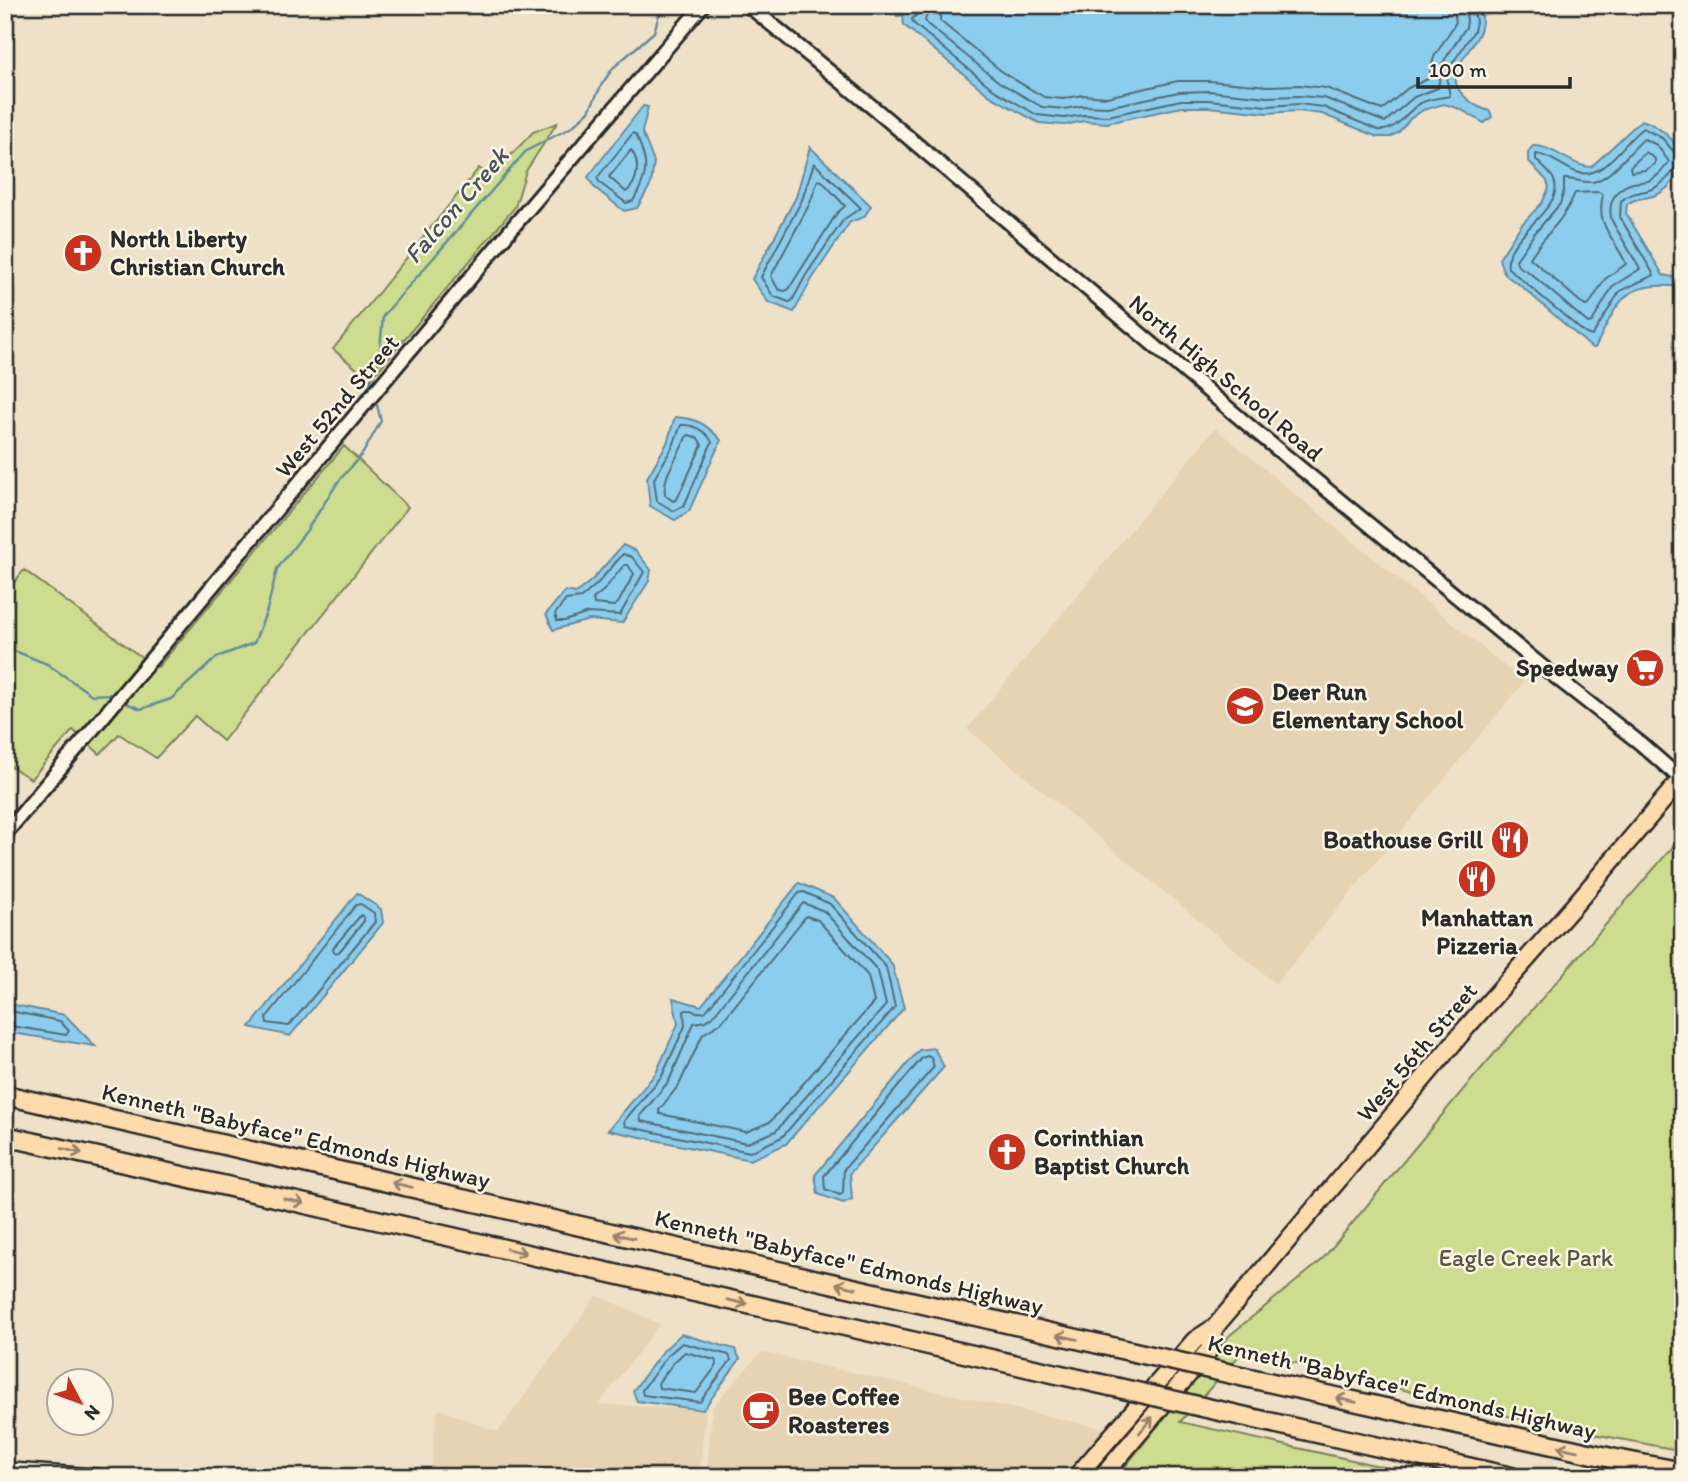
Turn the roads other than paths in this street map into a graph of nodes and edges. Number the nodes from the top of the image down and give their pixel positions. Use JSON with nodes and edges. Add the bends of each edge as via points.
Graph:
{"nodes":[{"id":1,"x":703,"y":5,"type":"edge"},
{"id":2,"x":748,"y":5,"type":"edge"},
{"id":3,"x":1682,"y":778,"type":"edge"},
{"id":4,"x":5,"y":834,"type":"edge"},
{"id":5,"x":5,"y":1095,"type":"edge"},
{"id":6,"x":5,"y":1136,"type":"edge"},
{"id":7,"x":1215,"y":1327,"type":"junction"},
{"id":8,"x":5,"y":1470,"type":"edge"},
{"id":9,"x":1683,"y":1472,"type":"edge"},
{"id":10,"x":102,"y":1477,"type":"edge"},
{"id":11,"x":1076,"y":1477,"type":"edge"},
{"id":12,"x":1102,"y":1477,"type":"edge"},
{"id":13,"x":1511,"y":1477,"type":"edge"}],
"edges":[{"from":1,"to":4,"type":"street","name":"West 52nd Street"},
{"from":2,"to":3,"type":"street","name":"North High School Road","via":[[1254,430]]},
{"from":3,"to":7,"type":"main road","name":"West 56th Street"},
{"from":9,"to":5,"type":"highway","name":"Kenneth \"Babyface\" Edmonds Highway","one_way":true,"bridge":true},
{"from":6,"to":13,"type":"highway","one_way":true,"bridge":true},
{"from":7,"to":11,"type":"main road","name":"West 56th Street","via":[[1195,1340]]},
{"from":12,"to":7,"type":"main road","name":"West 56th Street","one_way":true,"via":[[1209,1350]]},
{"from":8,"to":10,"type":"main road"}]}
